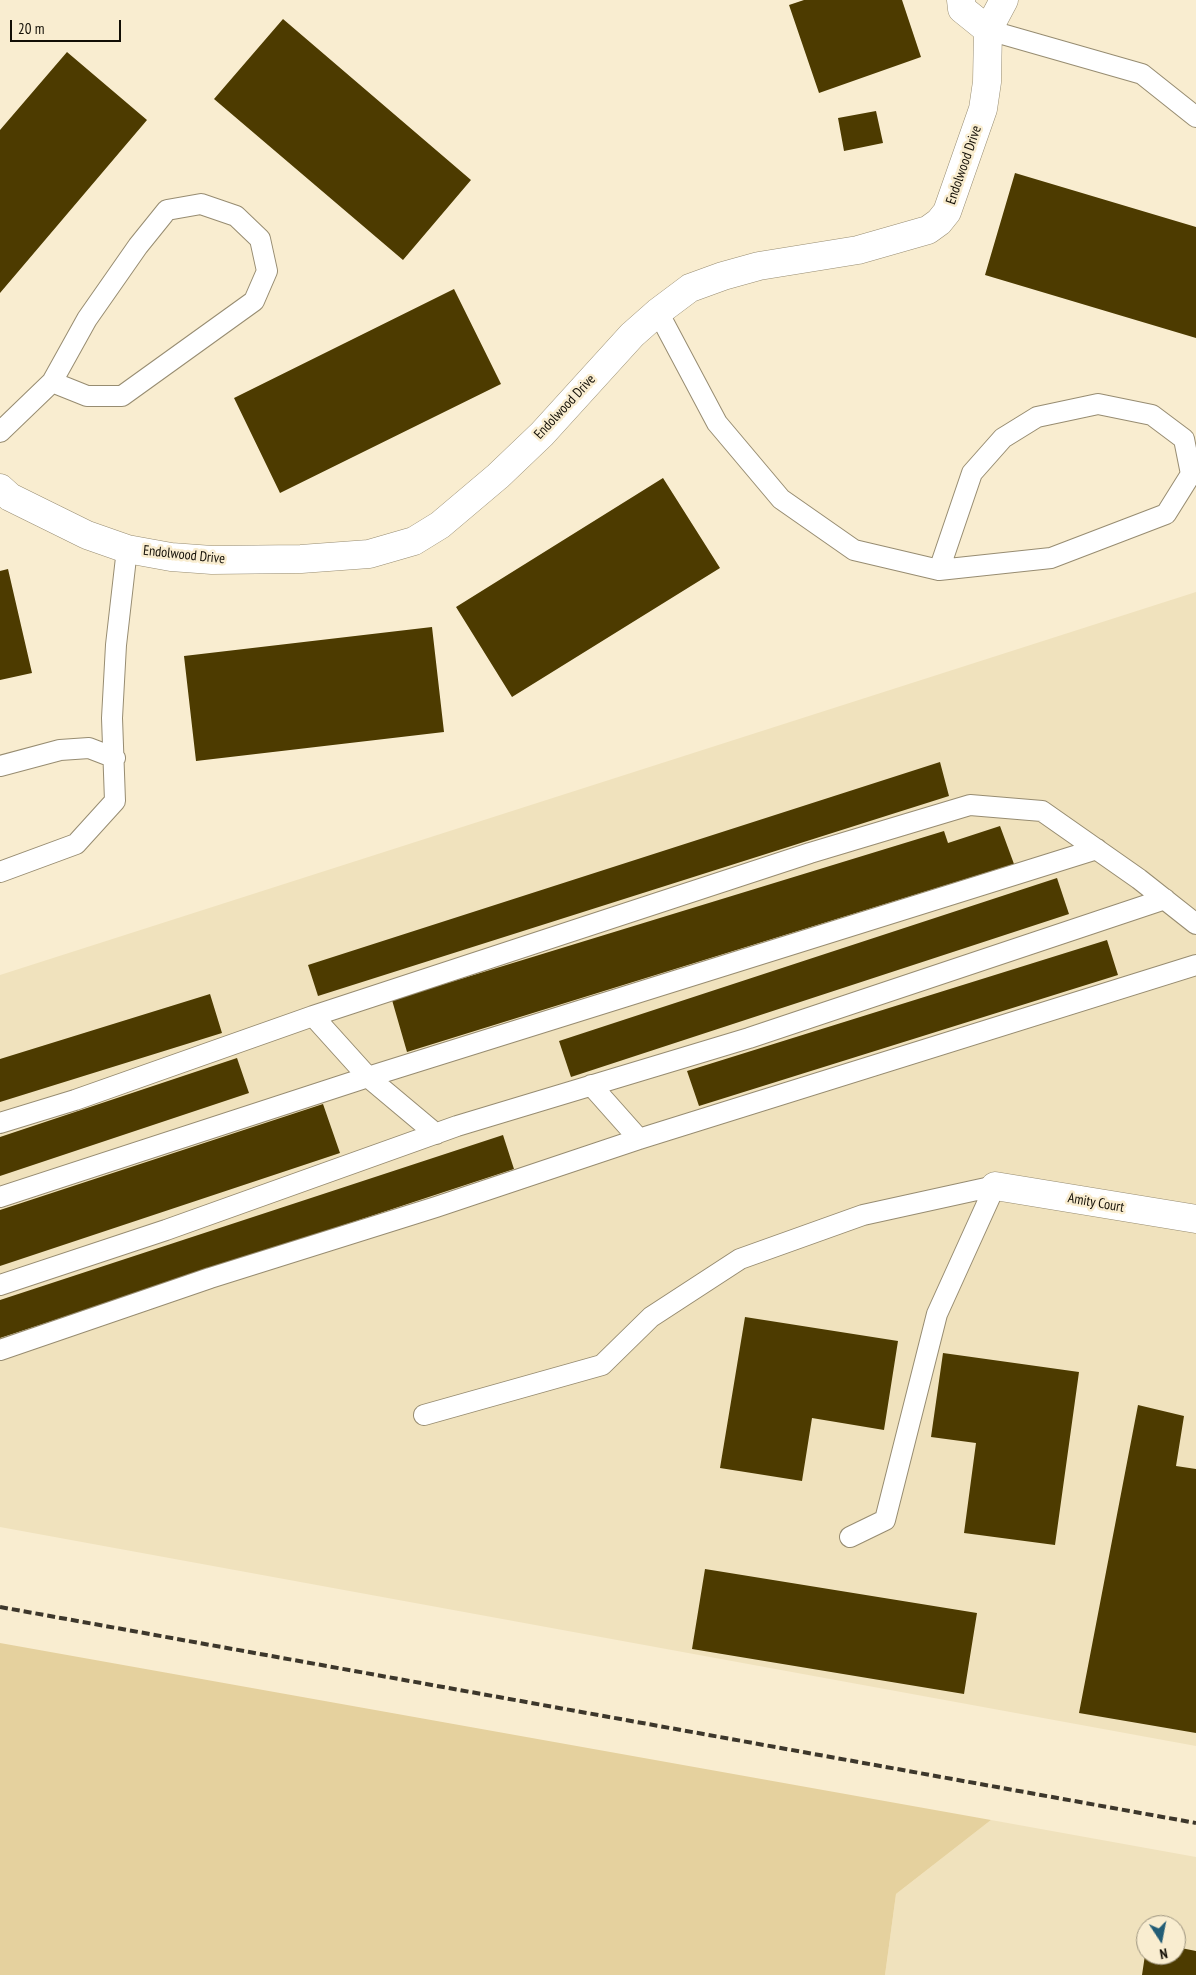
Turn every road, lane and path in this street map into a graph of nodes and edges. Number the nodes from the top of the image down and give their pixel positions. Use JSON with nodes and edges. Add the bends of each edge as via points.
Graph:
{"nodes":[{"id":1,"x":960,"y":0,"type":"edge"},
{"id":2,"x":1004,"y":0,"type":"edge"},
{"id":3,"x":988,"y":30,"type":"junction"},
{"id":4,"x":1196,"y":117,"type":"edge"},
{"id":5,"x":658,"y":312,"type":"junction"},
{"id":6,"x":52,"y":382,"type":"junction"},
{"id":7,"x":0,"y":432,"type":"edge"},
{"id":8,"x":0,"y":488,"type":"edge"},
{"id":9,"x":127,"y":549,"type":"junction"},
{"id":10,"x":939,"y":570,"type":"junction"},
{"id":11,"x":115,"y":758,"type":"junction"},
{"id":12,"x":0,"y":766,"type":"edge"},
{"id":13,"x":1097,"y":849,"type":"junction"},
{"id":14,"x":0,"y":872,"type":"edge"},
{"id":15,"x":1165,"y":899,"type":"junction"},
{"id":16,"x":1196,"y":924,"type":"edge"},
{"id":17,"x":1196,"y":964,"type":"edge"},
{"id":18,"x":313,"y":1016,"type":"junction"},
{"id":19,"x":368,"y":1077,"type":"junction"},
{"id":20,"x":591,"y":1085,"type":"junction"},
{"id":21,"x":0,"y":1122,"type":"edge"},
{"id":22,"x":436,"y":1134,"type":"junction"},
{"id":23,"x":639,"y":1139,"type":"junction"},
{"id":24,"x":996,"y":1186,"type":"junction"},
{"id":25,"x":0,"y":1197,"type":"edge"},
{"id":26,"x":1196,"y":1219,"type":"edge"},
{"id":27,"x":0,"y":1285,"type":"edge"},
{"id":28,"x":0,"y":1350,"type":"edge"},
{"id":29,"x":424,"y":1415,"type":"dead end"},
{"id":30,"x":850,"y":1537,"type":"dead end"}],
"edges":[{"from":1,"to":3,"type":"street","via":[[962,9]]},
{"from":2,"to":3,"type":"street","name":"Endolwood Drive"},
{"from":3,"to":4,"type":"lane","via":[[1142,74]]},
{"from":3,"to":5,"type":"street","name":"Endolwood Drive","via":[[983,109],[947,212],[939,222],[928,230],[858,250],[759,266],[723,276],[690,288]]},
{"from":5,"to":9,"type":"street","name":"Endolwood Drive","via":[[632,335],[517,458],[440,525],[414,541],[369,554],[301,559],[212,560]]},
{"from":5,"to":10,"type":"lane","via":[[717,423],[781,499],[854,550]]},
{"from":6,"to":6,"type":"lane","via":[[87,319],[167,210],[202,204],[236,216],[260,239],[267,271],[254,301],[122,396],[87,396]]},
{"from":6,"to":7,"type":"lane"},
{"from":8,"to":9,"type":"street","name":"Endolwood Drive","via":[[10,497],[87,535]]},
{"from":9,"to":11,"type":"lane","via":[[116,645],[112,718]]},
{"from":10,"to":10,"type":"lane","via":[[1051,558],[1166,514],[1191,474],[1184,439],[1152,415],[1098,404],[1037,417],[1003,438],[972,473]]},
{"from":11,"to":12,"type":"lane","via":[[88,748],[60,750]]},
{"from":11,"to":14,"type":"lane","via":[[115,801],[76,844]]},
{"from":13,"to":15,"type":"lane"},
{"from":13,"to":18,"type":"lane","via":[[1042,811],[970,805],[801,856]]},
{"from":13,"to":19,"type":"lane"},
{"from":15,"to":16,"type":"lane"},
{"from":15,"to":20,"type":"lane","via":[[749,1038]]},
{"from":17,"to":23,"type":"lane"},
{"from":18,"to":19,"type":"lane"},
{"from":18,"to":21,"type":"lane","via":[[75,1100]]},
{"from":19,"to":22,"type":"lane"},
{"from":19,"to":25,"type":"lane"},
{"from":20,"to":22,"type":"lane"},
{"from":20,"to":23,"type":"lane"},
{"from":22,"to":27,"type":"lane"},
{"from":23,"to":28,"type":"lane","via":[[436,1208],[210,1278]]},
{"from":24,"to":26,"type":"street","name":"Amity Court"},
{"from":24,"to":29,"type":"lane","via":[[862,1215],[740,1259],[651,1316],[602,1366]]},
{"from":24,"to":30,"type":"lane","via":[[937,1314],[885,1520]]}]}
